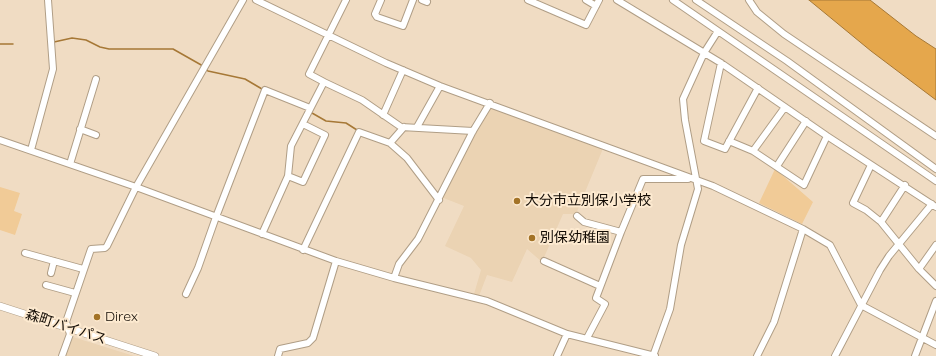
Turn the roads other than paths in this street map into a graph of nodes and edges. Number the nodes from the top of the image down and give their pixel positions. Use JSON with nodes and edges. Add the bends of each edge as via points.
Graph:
{"nodes":[{"id":1,"x":48,"y":0,"type":"edge"},
{"id":2,"x":243,"y":0,"type":"edge"},
{"id":3,"x":256,"y":0,"type":"edge"},
{"id":4,"x":346,"y":0,"type":"edge"},
{"id":5,"x":381,"y":0,"type":"edge"},
{"id":6,"x":413,"y":0,"type":"edge"},
{"id":7,"x":528,"y":0,"type":"edge"},
{"id":8,"x":586,"y":0,"type":"edge"},
{"id":9,"x":617,"y":0,"type":"edge"},
{"id":10,"x":673,"y":0,"type":"edge"},
{"id":11,"x":696,"y":0,"type":"edge"},
{"id":12,"x":748,"y":0,"type":"edge"},
{"id":13,"x":598,"y":3,"type":"edge"},
{"id":14,"x":718,"y":32,"type":"junction"},
{"id":15,"x":329,"y":35,"type":"junction"},
{"id":16,"x":704,"y":53,"type":"junction"},
{"id":17,"x":721,"y":63,"type":"junction"},
{"id":18,"x":404,"y":70,"type":"junction"},
{"id":19,"x":96,"y":80,"type":"dead end"},
{"id":20,"x":324,"y":82,"type":"junction"},
{"id":21,"x":440,"y":86,"type":"junction"},
{"id":22,"x":758,"y":88,"type":"junction"},
{"id":23,"x":490,"y":104,"type":"junction"},
{"id":24,"x":785,"y":107,"type":"junction"},
{"id":25,"x":310,"y":108,"type":"junction"},
{"id":26,"x":383,"y":115,"type":"junction"},
{"id":27,"x":806,"y":121,"type":"junction"},
{"id":28,"x":303,"y":124,"type":"junction"},
{"id":29,"x":404,"y":127,"type":"junction"},
{"id":30,"x":417,"y":127,"type":"junction"},
{"id":31,"x":80,"y":129,"type":"junction"},
{"id":32,"x":473,"y":131,"type":"junction"},
{"id":33,"x":96,"y":134,"type":"dead end"},
{"id":34,"x":827,"y":136,"type":"junction"},
{"id":35,"x":936,"y":136,"type":"edge"},
{"id":36,"x":0,"y":140,"type":"edge"},
{"id":37,"x":729,"y":141,"type":"junction"},
{"id":38,"x":390,"y":143,"type":"junction"},
{"id":39,"x":31,"y":150,"type":"junction"},
{"id":40,"x":753,"y":151,"type":"junction"},
{"id":41,"x":70,"y":164,"type":"junction"},
{"id":42,"x":871,"y":165,"type":"junction"},
{"id":43,"x":776,"y":166,"type":"junction"},
{"id":44,"x":936,"y":169,"type":"edge"},
{"id":45,"x":288,"y":176,"type":"junction"},
{"id":46,"x":694,"y":180,"type":"junction"},
{"id":47,"x":936,"y":181,"type":"edge"},
{"id":48,"x":905,"y":185,"type":"junction"},
{"id":49,"x":136,"y":187,"type":"junction"},
{"id":50,"x":439,"y":200,"type":"junction"},
{"id":51,"x":934,"y":205,"type":"edge"},
{"id":52,"x":577,"y":216,"type":"dead end"},
{"id":53,"x":216,"y":217,"type":"junction"},
{"id":54,"x":881,"y":222,"type":"junction"},
{"id":55,"x":803,"y":229,"type":"junction"},
{"id":56,"x":621,"y":232,"type":"junction"},
{"id":57,"x":262,"y":234,"type":"junction"},
{"id":58,"x":936,"y":245,"type":"edge"},
{"id":59,"x":899,"y":246,"type":"junction"},
{"id":60,"x":303,"y":250,"type":"junction"},
{"id":61,"x":25,"y":253,"type":"dead end"},
{"id":62,"x":54,"y":261,"type":"junction"},
{"id":63,"x":336,"y":261,"type":"junction"},
{"id":64,"x":544,"y":261,"type":"dead end"},
{"id":65,"x":83,"y":269,"type":"junction"},
{"id":66,"x":919,"y":269,"type":"junction"},
{"id":67,"x":50,"y":273,"type":"dead end"},
{"id":68,"x":394,"y":278,"type":"junction"},
{"id":69,"x":46,"y":285,"type":"dead end"},
{"id":70,"x":600,"y":286,"type":"junction"},
{"id":71,"x":936,"y":286,"type":"edge"},
{"id":72,"x":75,"y":293,"type":"junction"},
{"id":73,"x":186,"y":294,"type":"dead end"},
{"id":74,"x":936,"y":300,"type":"edge"},
{"id":75,"x":860,"y":305,"type":"junction"},
{"id":76,"x":0,"y":306,"type":"edge"},
{"id":77,"x":68,"y":328,"type":"junction"},
{"id":78,"x":567,"y":334,"type":"junction"},
{"id":79,"x":922,"y":337,"type":"junction"},
{"id":80,"x":587,"y":338,"type":"junction"},
{"id":81,"x":936,"y":345,"type":"edge"},
{"id":82,"x":62,"y":356,"type":"edge"},
{"id":83,"x":155,"y":356,"type":"edge"},
{"id":84,"x":278,"y":356,"type":"edge"},
{"id":85,"x":557,"y":356,"type":"edge"},
{"id":86,"x":654,"y":356,"type":"edge"},
{"id":87,"x":756,"y":356,"type":"edge"},
{"id":88,"x":834,"y":356,"type":"edge"},
{"id":89,"x":915,"y":356,"type":"edge"}],
"edges":[{"from":1,"to":39,"type":"street","via":[[53,68]]},
{"from":2,"to":49,"type":"street"},
{"from":3,"to":15,"type":"street"},
{"from":4,"to":15,"type":"street"},
{"from":5,"to":6,"type":"street","via":[[375,14],[377,17],[403,26]]},
{"from":7,"to":13,"type":"street","via":[[586,24]]},
{"from":8,"to":13,"type":"street"},
{"from":9,"to":16,"type":"street"},
{"from":10,"to":14,"type":"street"},
{"from":11,"to":44,"type":"street"},
{"from":12,"to":35,"type":"street","via":[[757,12],[784,34]]},
{"from":14,"to":16,"type":"street"},
{"from":14,"to":47,"type":"street"},
{"from":15,"to":18,"type":"street"},
{"from":15,"to":20,"type":"street","via":[[309,74]]},
{"from":16,"to":17,"type":"street"},
{"from":16,"to":46,"type":"street","via":[[684,99]]},
{"from":17,"to":22,"type":"street"},
{"from":17,"to":37,"type":"street","via":[[704,141],[725,149]]},
{"from":18,"to":21,"type":"street"},
{"from":18,"to":26,"type":"street"},
{"from":19,"to":31,"type":"street"},
{"from":20,"to":25,"type":"street"},
{"from":20,"to":26,"type":"street","via":[[362,100]]},
{"from":21,"to":23,"type":"street"},
{"from":21,"to":30,"type":"street"},
{"from":22,"to":24,"type":"street"},
{"from":22,"to":37,"type":"street"},
{"from":23,"to":32,"type":"street"},
{"from":23,"to":46,"type":"street"},
{"from":24,"to":27,"type":"street"},
{"from":24,"to":40,"type":"street"},
{"from":25,"to":28,"type":"street"},
{"from":25,"to":53,"type":"street","via":[[265,90]]},
{"from":26,"to":29,"type":"street"},
{"from":27,"to":34,"type":"street"},
{"from":27,"to":43,"type":"street"},
{"from":28,"to":45,"type":"street","via":[[291,146]]},
{"from":28,"to":45,"type":"street","via":[[326,134],[303,182]]},
{"from":29,"to":30,"type":"street"},
{"from":29,"to":38,"type":"street"},
{"from":30,"to":32,"type":"street"},
{"from":31,"to":33,"type":"street"},
{"from":31,"to":41,"type":"street"},
{"from":32,"to":50,"type":"street"},
{"from":34,"to":42,"type":"street"},
{"from":34,"to":43,"type":"street","via":[[804,185]]},
{"from":36,"to":39,"type":"street"},
{"from":37,"to":40,"type":"street"},
{"from":38,"to":50,"type":"street","via":[[407,158]]},
{"from":38,"to":60,"type":"street","via":[[359,132]]},
{"from":39,"to":41,"type":"street"},
{"from":40,"to":43,"type":"street"},
{"from":41,"to":49,"type":"street"},
{"from":42,"to":48,"type":"street"},
{"from":42,"to":54,"type":"street","via":[[853,203]]},
{"from":45,"to":57,"type":"street"},
{"from":46,"to":55,"type":"street"},
{"from":46,"to":56,"type":"street","via":[[643,179]]},
{"from":46,"to":86,"type":"street","via":[[698,189],[675,270],[670,309]]},
{"from":48,"to":51,"type":"street"},
{"from":48,"to":54,"type":"street"},
{"from":49,"to":53,"type":"street"},
{"from":49,"to":65,"type":"street","via":[[107,246],[91,249]]},
{"from":50,"to":68,"type":"street","via":[[418,239],[399,264]]},
{"from":51,"to":59,"type":"street"},
{"from":52,"to":56,"type":"street","via":[[584,222]]},
{"from":53,"to":57,"type":"street"},
{"from":53,"to":73,"type":"street"},
{"from":54,"to":59,"type":"street"},
{"from":55,"to":75,"type":"street","via":[[830,245]]},
{"from":55,"to":87,"type":"street","via":[[774,322]]},
{"from":56,"to":70,"type":"street"},
{"from":57,"to":60,"type":"street"},
{"from":58,"to":66,"type":"street"},
{"from":59,"to":66,"type":"street"},
{"from":59,"to":75,"type":"street","via":[[889,256]]},
{"from":60,"to":63,"type":"street"},
{"from":61,"to":62,"type":"street"},
{"from":62,"to":65,"type":"street"},
{"from":62,"to":67,"type":"street"},
{"from":63,"to":68,"type":"street"},
{"from":63,"to":84,"type":"street","via":[[313,338],[308,343],[280,349]]},
{"from":64,"to":70,"type":"street"},
{"from":65,"to":72,"type":"street"},
{"from":66,"to":71,"type":"street"},
{"from":68,"to":78,"type":"street","via":[[487,301]]},
{"from":69,"to":72,"type":"street"},
{"from":70,"to":80,"type":"street","via":[[596,298],[605,304]]},
{"from":72,"to":77,"type":"street","via":[[66,323]]},
{"from":74,"to":79,"type":"street"},
{"from":75,"to":79,"type":"street"},
{"from":75,"to":88,"type":"street"},
{"from":76,"to":77,"type":"main road","name":"森町バイパス"},
{"from":77,"to":82,"type":"street","via":[[70,334]]},
{"from":77,"to":83,"type":"main road","name":"森町バイパス"},
{"from":78,"to":80,"type":"street"},
{"from":78,"to":85,"type":"street"},
{"from":79,"to":81,"type":"street"},
{"from":79,"to":89,"type":"street"},
{"from":80,"to":86,"type":"street"}]}
